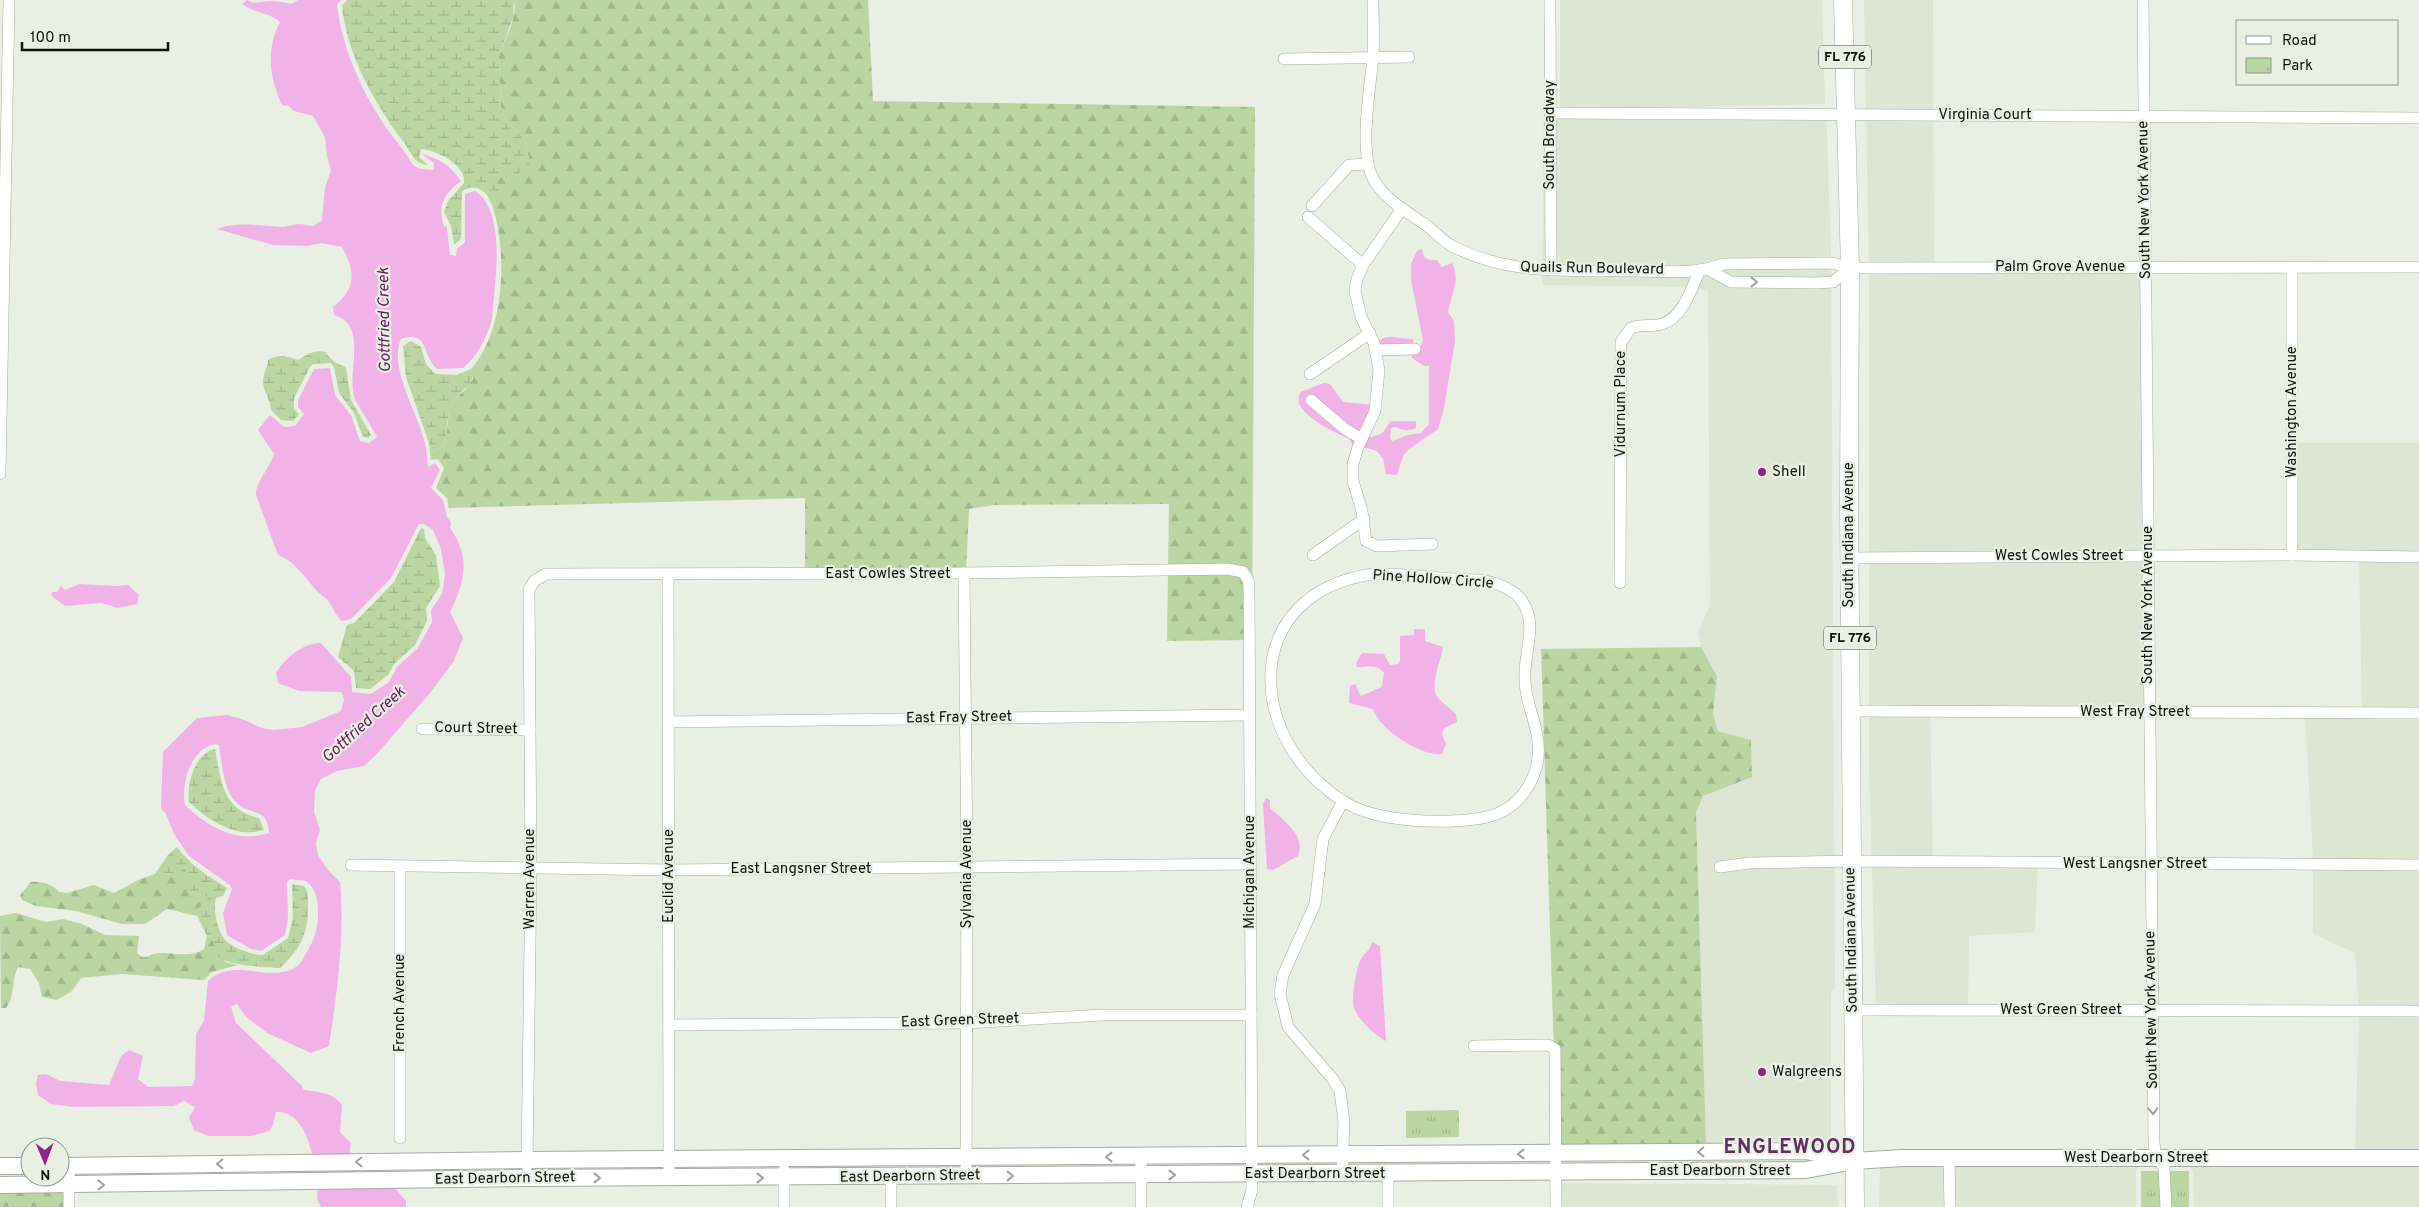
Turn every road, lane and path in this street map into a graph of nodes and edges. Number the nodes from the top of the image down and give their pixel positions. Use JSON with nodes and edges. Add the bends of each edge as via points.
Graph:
{"nodes":[{"id":1,"x":9,"y":0,"type":"edge"},
{"id":2,"x":1373,"y":0,"type":"edge"},
{"id":3,"x":1550,"y":0,"type":"edge"},
{"id":4,"x":1843,"y":0,"type":"edge"},
{"id":5,"x":2143,"y":0,"type":"edge"},
{"id":6,"x":1409,"y":57,"type":"dead end"},
{"id":7,"x":1372,"y":58,"type":"junction"},
{"id":8,"x":1284,"y":59,"type":"dead end"},
{"id":9,"x":1550,"y":113,"type":"junction"},
{"id":10,"x":1847,"y":114,"type":"junction"},
{"id":11,"x":2144,"y":116,"type":"junction"},
{"id":12,"x":2419,"y":118,"type":"edge"},
{"id":13,"x":1368,"y":164,"type":"junction"},
{"id":14,"x":1401,"y":210,"type":"junction"},
{"id":15,"x":1363,"y":265,"type":"junction"},
{"id":16,"x":2146,"y":267,"type":"junction"},
{"id":17,"x":2419,"y":267,"type":"edge"},
{"id":18,"x":1850,"y":268,"type":"junction"},
{"id":19,"x":2292,"y":268,"type":"junction"},
{"id":20,"x":1551,"y":270,"type":"junction"},
{"id":21,"x":1704,"y":270,"type":"junction"},
{"id":22,"x":1370,"y":333,"type":"junction"},
{"id":23,"x":1415,"y":349,"type":"dead end"},
{"id":24,"x":1376,"y":350,"type":"junction"},
{"id":25,"x":1310,"y":374,"type":"dead end"},
{"id":26,"x":1311,"y":400,"type":"dead end"},
{"id":27,"x":1362,"y":439,"type":"junction"},
{"id":28,"x":0,"y":474,"type":"edge"},
{"id":29,"x":1364,"y":519,"type":"junction"},
{"id":30,"x":1432,"y":544,"type":"dead end"},
{"id":31,"x":1313,"y":555,"type":"dead end"},
{"id":32,"x":2148,"y":555,"type":"junction"},
{"id":33,"x":2292,"y":555,"type":"junction"},
{"id":34,"x":2419,"y":557,"type":"edge"},
{"id":35,"x":1849,"y":558,"type":"junction"},
{"id":36,"x":1243,"y":572,"type":"joint"},
{"id":37,"x":964,"y":573,"type":"junction"},
{"id":38,"x":668,"y":575,"type":"junction"},
{"id":39,"x":534,"y":581,"type":"joint"},
{"id":40,"x":1620,"y":583,"type":"dead end"},
{"id":41,"x":1850,"y":711,"type":"junction"},
{"id":42,"x":2148,"y":712,"type":"junction"},
{"id":43,"x":2419,"y":713,"type":"edge"},
{"id":44,"x":1250,"y":716,"type":"junction"},
{"id":45,"x":965,"y":718,"type":"junction"},
{"id":46,"x":668,"y":722,"type":"junction"},
{"id":47,"x":422,"y":729,"type":"dead end"},
{"id":48,"x":530,"y":730,"type":"junction"},
{"id":49,"x":1343,"y":801,"type":"junction"},
{"id":50,"x":1851,"y":861,"type":"junction"},
{"id":51,"x":1250,"y":864,"type":"junction"},
{"id":52,"x":2150,"y":864,"type":"junction"},
{"id":53,"x":351,"y":865,"type":"dead end"},
{"id":54,"x":2419,"y":865,"type":"edge"},
{"id":55,"x":1720,"y":866,"type":"dead end"},
{"id":56,"x":400,"y":868,"type":"junction"},
{"id":57,"x":531,"y":868,"type":"junction"},
{"id":58,"x":967,"y":868,"type":"junction"},
{"id":59,"x":669,"y":870,"type":"junction"},
{"id":60,"x":1853,"y":1010,"type":"junction"},
{"id":61,"x":2151,"y":1010,"type":"junction"},
{"id":62,"x":2419,"y":1011,"type":"edge"},
{"id":63,"x":1251,"y":1015,"type":"junction"},
{"id":64,"x":966,"y":1023,"type":"junction"},
{"id":65,"x":669,"y":1025,"type":"junction"},
{"id":66,"x":1474,"y":1046,"type":"dead end"},
{"id":67,"x":400,"y":1138,"type":"dead end"},
{"id":68,"x":1556,"y":1154,"type":"junction"},
{"id":69,"x":1342,"y":1155,"type":"junction"},
{"id":70,"x":1141,"y":1156,"type":"junction"},
{"id":71,"x":1252,"y":1156,"type":"junction"},
{"id":72,"x":966,"y":1157,"type":"junction"},
{"id":73,"x":1949,"y":1158,"type":"junction"},
{"id":74,"x":2159,"y":1158,"type":"junction"},
{"id":75,"x":2419,"y":1158,"type":"edge"},
{"id":76,"x":669,"y":1159,"type":"junction"},
{"id":77,"x":784,"y":1159,"type":"junction"},
{"id":78,"x":527,"y":1160,"type":"junction"},
{"id":79,"x":1854,"y":1161,"type":"junction"},
{"id":80,"x":0,"y":1166,"type":"edge"},
{"id":81,"x":20,"y":1166,"type":"edge"},
{"id":82,"x":70,"y":1166,"type":"edge"},
{"id":83,"x":1556,"y":1173,"type":"junction"},
{"id":84,"x":1252,"y":1174,"type":"junction"},
{"id":85,"x":1342,"y":1174,"type":"junction"},
{"id":86,"x":1388,"y":1174,"type":"junction"},
{"id":87,"x":1141,"y":1175,"type":"junction"},
{"id":88,"x":966,"y":1176,"type":"junction"},
{"id":89,"x":891,"y":1177,"type":"junction"},
{"id":90,"x":527,"y":1178,"type":"junction"},
{"id":91,"x":669,"y":1178,"type":"junction"},
{"id":92,"x":784,"y":1178,"type":"junction"},
{"id":93,"x":0,"y":1185,"type":"edge"},
{"id":94,"x":20,"y":1185,"type":"edge"},
{"id":95,"x":70,"y":1185,"type":"edge"},
{"id":96,"x":69,"y":1187,"type":"edge"},
{"id":97,"x":69,"y":1207,"type":"edge"},
{"id":98,"x":784,"y":1207,"type":"edge"},
{"id":99,"x":891,"y":1207,"type":"edge"},
{"id":100,"x":1141,"y":1207,"type":"edge"},
{"id":101,"x":1247,"y":1207,"type":"edge"},
{"id":102,"x":1388,"y":1207,"type":"edge"},
{"id":103,"x":1556,"y":1207,"type":"edge"},
{"id":104,"x":1855,"y":1207,"type":"edge"},
{"id":105,"x":1950,"y":1207,"type":"edge"},
{"id":106,"x":2166,"y":1207,"type":"edge"}],
"edges":[{"from":1,"to":28,"type":"street"},
{"from":2,"to":7,"type":"street","name":"Quails Run Boulevard"},
{"from":3,"to":9,"type":"street","name":"South Broadway"},
{"from":4,"to":10,"type":"main road","name":"South Indiana Avenue","number":"FL 776"},
{"from":5,"to":11,"type":"street","name":"South New York Avenue"},
{"from":6,"to":7,"type":"street"},
{"from":7,"to":8,"type":"street"},
{"from":7,"to":13,"type":"street","name":"Quails Run Boulevard","via":[[1367,118]]},
{"from":9,"to":10,"type":"street","name":"Virginia Court"},
{"from":9,"to":20,"type":"street","name":"South Broadway"},
{"from":10,"to":11,"type":"street","name":"Virginia Court"},
{"from":10,"to":18,"type":"main road","name":"South Indiana Avenue","number":"FL 776"},
{"from":11,"to":12,"type":"street","name":"Virginia Court"},
{"from":11,"to":16,"type":"street","name":"South New York Avenue"},
{"from":13,"to":14,"type":"street","name":"Quails Run Boulevard","via":[[1376,183]]},
{"from":13,"to":15,"type":"street","via":[[1349,165],[1310,211]]},
{"from":14,"to":15,"type":"street"},
{"from":14,"to":20,"type":"street","name":"Quails Run Boulevard","via":[[1442,240],[1496,264],[1518,269]]},
{"from":15,"to":22,"type":"street","via":[[1357,279],[1356,303]]},
{"from":16,"to":18,"type":"street","name":"Palm Grove Avenue"},
{"from":16,"to":19,"type":"street","name":"Palm Grove Avenue"},
{"from":16,"to":32,"type":"street","name":"South New York Avenue"},
{"from":17,"to":19,"type":"street","name":"Palm Grove Avenue"},
{"from":18,"to":21,"type":"street","name":"Quails Run Boulevard","via":[[1832,263],[1724,264]]},
{"from":21,"to":18,"type":"street","name":"Quails Run Boulevard","one_way":true,"via":[[1731,282],[1833,282]]},
{"from":18,"to":35,"type":"main road","name":"South Indiana Avenue","number":"FL 776"},
{"from":19,"to":33,"type":"street","name":"Washington Avenue"},
{"from":20,"to":21,"type":"street","name":"Quails Run Boulevard"},
{"from":21,"to":40,"type":"street","name":"Vidurnum Place","via":[[1673,318],[1660,324],[1631,328],[1621,342]]},
{"from":22,"to":24,"type":"street"},
{"from":22,"to":25,"type":"street"},
{"from":23,"to":24,"type":"street"},
{"from":24,"to":27,"type":"street","via":[[1379,370],[1377,401]]},
{"from":26,"to":27,"type":"street"},
{"from":27,"to":29,"type":"street","via":[[1355,454],[1352,474]]},
{"from":29,"to":30,"type":"street","via":[[1366,540],[1377,546]]},
{"from":29,"to":31,"type":"street"},
{"from":32,"to":33,"type":"street","name":"West Cowles Street"},
{"from":32,"to":35,"type":"street","name":"West Cowles Street"},
{"from":32,"to":42,"type":"street","name":"South New York Avenue"},
{"from":33,"to":34,"type":"street","name":"West Cowles Street"},
{"from":35,"to":41,"type":"main road","name":"South Indiana Avenue","number":"FL 776"},
{"from":36,"to":37,"type":"street","name":"East Cowles Street","via":[[1228,569]]},
{"from":36,"to":44,"type":"street","name":"Michigan Avenue","via":[[1250,587]]},
{"from":37,"to":38,"type":"street","name":"East Cowles Street"},
{"from":37,"to":45,"type":"street","name":"Sylvania Avenue"},
{"from":38,"to":39,"type":"street","name":"East Cowles Street","via":[[546,574]]},
{"from":38,"to":46,"type":"street","name":"Euclid Avenue"},
{"from":39,"to":48,"type":"street","name":"Warren Avenue","via":[[529,590]]},
{"from":41,"to":42,"type":"street","name":"West Fray Street"},
{"from":41,"to":50,"type":"main road","name":"South Indiana Avenue","number":"FL 776"},
{"from":42,"to":43,"type":"street","name":"West Fray Street"},
{"from":42,"to":52,"type":"street","name":"South New York Avenue"},
{"from":44,"to":45,"type":"street","name":"East Fray Street"},
{"from":44,"to":51,"type":"street","name":"Michigan Avenue"},
{"from":45,"to":46,"type":"street","name":"East Fray Street"},
{"from":45,"to":58,"type":"street","name":"Sylvania Avenue"},
{"from":46,"to":59,"type":"street","name":"Euclid Avenue"},
{"from":47,"to":48,"type":"street","name":"Court Street"},
{"from":48,"to":57,"type":"street","name":"Warren Avenue"},
{"from":49,"to":49,"type":"street","name":"Pine Hollow Circle","via":[[1319,783],[1295,755],[1275,711],[1271,681],[1273,659],[1280,632],[1289,617],[1323,588],[1373,574],[1488,582],[1509,589],[1522,602],[1530,623],[1524,679],[1538,742],[1536,771],[1528,789],[1520,799],[1497,814],[1467,820],[1386,816]]},
{"from":49,"to":69,"type":"street","via":[[1323,839],[1315,904],[1283,975],[1280,994],[1288,1027],[1340,1091],[1344,1122]]},
{"from":50,"to":52,"type":"street","name":"West Langsner Street"},
{"from":50,"to":55,"type":"street"},
{"from":50,"to":60,"type":"main road","name":"South Indiana Avenue","number":"FL 776"},
{"from":51,"to":58,"type":"street","name":"East Langsner Street"},
{"from":51,"to":63,"type":"street","name":"Michigan Avenue"},
{"from":52,"to":54,"type":"street","name":"West Langsner Street"},
{"from":52,"to":61,"type":"street","name":"South New York Avenue"},
{"from":53,"to":56,"type":"street","name":"East Langsner Street"},
{"from":56,"to":57,"type":"street","name":"East Langsner Street"},
{"from":56,"to":67,"type":"street","name":"French Avenue"},
{"from":57,"to":59,"type":"street","name":"East Langsner Street"},
{"from":57,"to":78,"type":"street","name":"Warren Avenue"},
{"from":58,"to":59,"type":"street","name":"East Langsner Street"},
{"from":58,"to":64,"type":"street","name":"Sylvania Avenue"},
{"from":59,"to":65,"type":"street","name":"Euclid Avenue"},
{"from":60,"to":61,"type":"street","name":"West Green Street"},
{"from":60,"to":79,"type":"main road","name":"South Indiana Avenue","number":"FL 776"},
{"from":61,"to":62,"type":"street","name":"West Green Street"},
{"from":61,"to":74,"type":"street","name":"South New York Avenue","one_way":true,"via":[[2154,1142]]},
{"from":63,"to":64,"type":"street","name":"East Green Street","via":[[1096,1015]]},
{"from":63,"to":71,"type":"street","name":"Michigan Avenue"},
{"from":64,"to":65,"type":"street","name":"East Green Street"},
{"from":64,"to":72,"type":"street","name":"Sylvania Avenue"},
{"from":65,"to":76,"type":"street","name":"Euclid Avenue"},
{"from":66,"to":68,"type":"street","via":[[1548,1045],[1555,1049]]},
{"from":68,"to":69,"type":"main road","name":"East Dearborn Street","one_way":true},
{"from":79,"to":68,"type":"main road","name":"East Dearborn Street","one_way":true,"via":[[1806,1151]]},
{"from":68,"to":83,"type":"street"},
{"from":69,"to":71,"type":"main road","name":"East Dearborn Street","one_way":true},
{"from":69,"to":85,"type":"street"},
{"from":70,"to":71,"type":"main road","name":"East Dearborn Street"},
{"from":70,"to":72,"type":"main road","name":"East Dearborn Street","one_way":true},
{"from":70,"to":87,"type":"street"},
{"from":71,"to":84,"type":"street","name":"Michigan Avenue"},
{"from":72,"to":77,"type":"main road","name":"East Dearborn Street"},
{"from":72,"to":88,"type":"street","name":"Sylvania Avenue"},
{"from":73,"to":74,"type":"main road","name":"West Dearborn Street"},
{"from":73,"to":79,"type":"main road","name":"West Dearborn Street"},
{"from":73,"to":105,"type":"street"},
{"from":74,"to":75,"type":"main road","name":"West Dearborn Street"},
{"from":74,"to":106,"type":"street","name":"South New York Avenue","via":[[2165,1174]]},
{"from":76,"to":77,"type":"main road","name":"East Dearborn Street"},
{"from":76,"to":78,"type":"main road","name":"East Dearborn Street"},
{"from":76,"to":91,"type":"street","name":"Euclid Avenue"},
{"from":77,"to":92,"type":"street"},
{"from":78,"to":82,"type":"main road","name":"East Dearborn Street","one_way":true},
{"from":78,"to":90,"type":"street","name":"Warren Avenue"},
{"from":79,"to":83,"type":"main road","name":"East Dearborn Street","via":[[1806,1170]]},
{"from":79,"to":104,"type":"main road","number":"FL 776"},
{"from":80,"to":81,"type":"main road"},
{"from":83,"to":86,"type":"main road","name":"East Dearborn Street"},
{"from":83,"to":103,"type":"street"},
{"from":84,"to":85,"type":"main road","name":"East Dearborn Street"},
{"from":87,"to":84,"type":"main road","name":"East Dearborn Street","one_way":true},
{"from":84,"to":101,"type":"street","name":"Michigan Avenue","via":[[1252,1195]]},
{"from":85,"to":86,"type":"main road","name":"East Dearborn Street"},
{"from":86,"to":102,"type":"street"},
{"from":88,"to":87,"type":"main road","name":"East Dearborn Street","one_way":true},
{"from":87,"to":100,"type":"street"},
{"from":88,"to":89,"type":"main road","name":"East Dearborn Street"},
{"from":89,"to":92,"type":"main road","name":"East Dearborn Street"},
{"from":89,"to":99,"type":"street"},
{"from":90,"to":91,"type":"main road","name":"East Dearborn Street","one_way":true},
{"from":95,"to":90,"type":"main road","name":"East Dearborn Street","one_way":true},
{"from":91,"to":92,"type":"main road","name":"East Dearborn Street","one_way":true},
{"from":92,"to":98,"type":"street"},
{"from":93,"to":94,"type":"main road","name":"East Dearborn Street"},
{"from":96,"to":97,"type":"street"}]}
